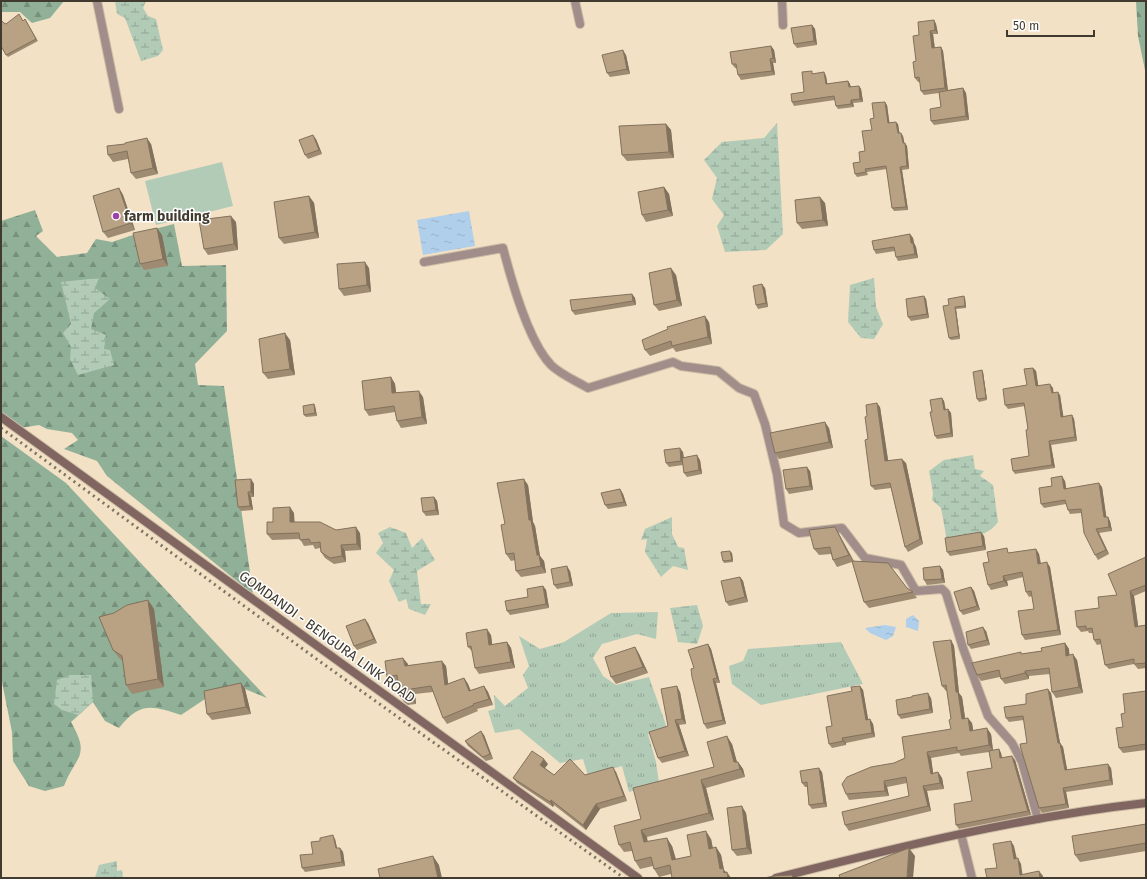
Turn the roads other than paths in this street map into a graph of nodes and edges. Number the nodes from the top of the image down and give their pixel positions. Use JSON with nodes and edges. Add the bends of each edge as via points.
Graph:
{"nodes":[{"id":1,"x":97,"y":1,"type":"edge"},
{"id":2,"x":575,"y":1,"type":"edge"},
{"id":3,"x":782,"y":1,"type":"edge"},
{"id":4,"x":580,"y":24,"type":"dead end"},
{"id":5,"x":783,"y":25,"type":"dead end"},
{"id":6,"x":119,"y":109,"type":"dead end"},
{"id":7,"x":424,"y":262,"type":"dead end"},
{"id":8,"x":1,"y":417,"type":"edge"},
{"id":9,"x":1146,"y":803,"type":"edge"},
{"id":10,"x":1038,"y":819,"type":"junction"},
{"id":11,"x":961,"y":834,"type":"junction"},
{"id":12,"x":638,"y":878,"type":"edge"},
{"id":13,"x":776,"y":878,"type":"edge"},
{"id":14,"x":972,"y":878,"type":"edge"}],
"edges":[{"from":1,"to":6,"type":"street"},
{"from":2,"to":4,"type":"street"},
{"from":3,"to":5,"type":"street"},
{"from":7,"to":10,"type":"street","via":[[502,248],[532,334],[543,354],[552,366],[588,388],[673,362],[681,366],[718,371],[739,388],[754,394],[765,424],[777,474],[784,524],[799,533],[842,528],[866,558],[901,565],[916,591],[938,589],[946,593],[988,716],[1012,743],[1022,762]]},
{"from":8,"to":12,"type":"main road","name":"GOMDANDI - BENGURA LINK ROAD"},
{"from":9,"to":10,"type":"main road","via":[[1091,809]]},
{"from":10,"to":11,"type":"main road"},
{"from":11,"to":13,"type":"main road","via":[[922,841]]},
{"from":11,"to":14,"type":"street"}]}
